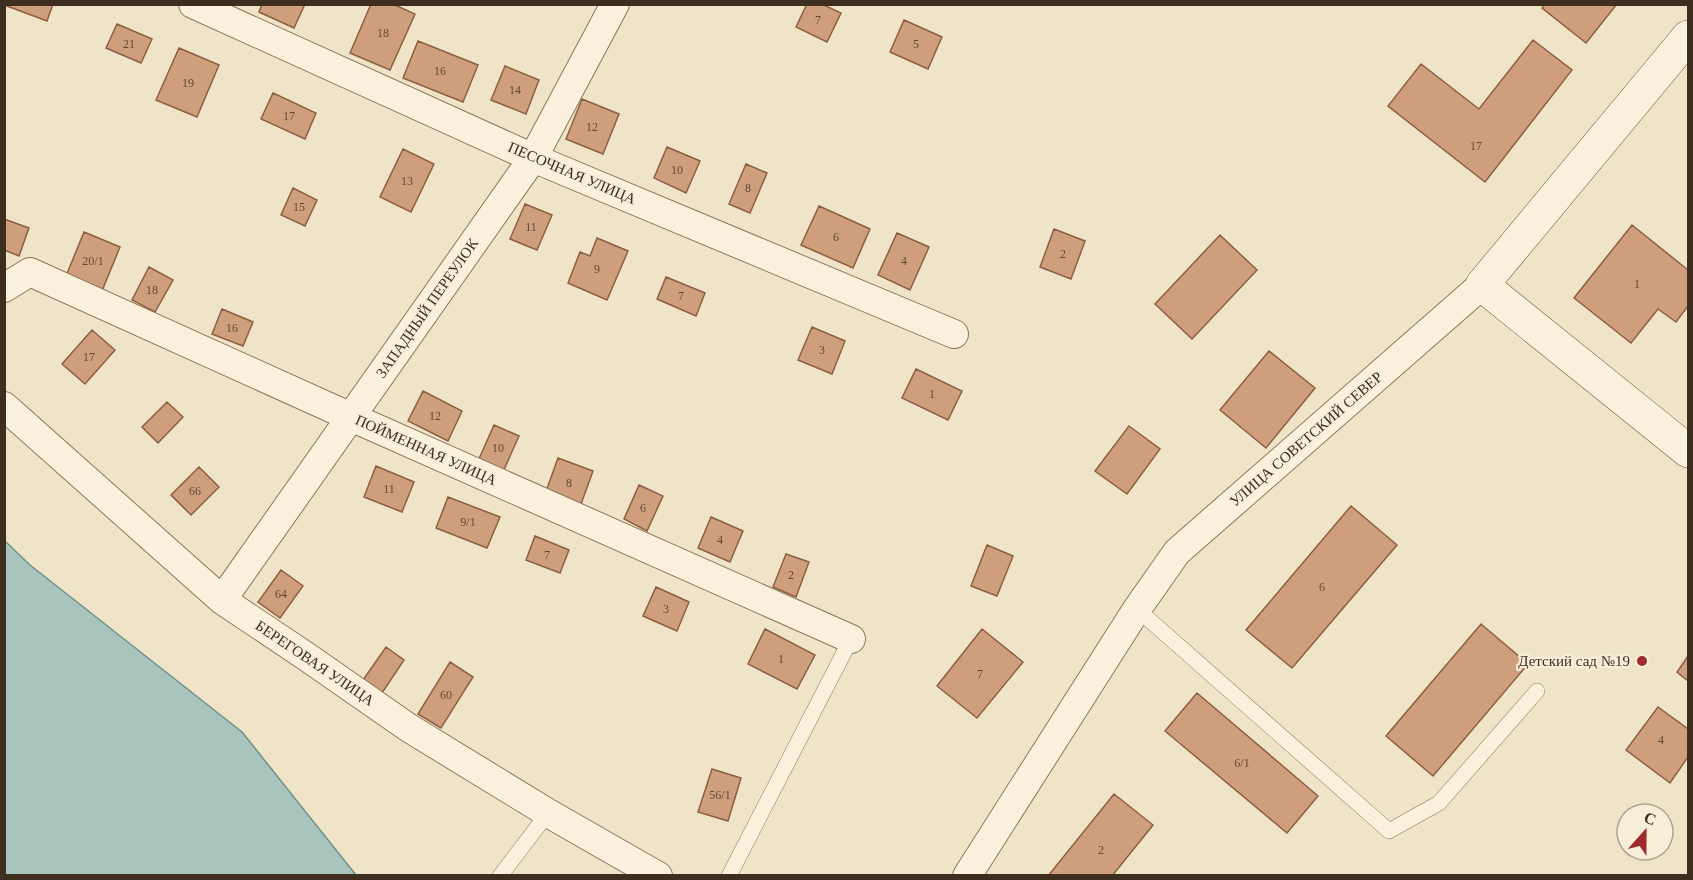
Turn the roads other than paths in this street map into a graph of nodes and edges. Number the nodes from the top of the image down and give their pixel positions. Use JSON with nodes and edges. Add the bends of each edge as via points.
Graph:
{"nodes":[{"id":1,"x":193,"y":4,"type":"edge"},
{"id":2,"x":615,"y":4,"type":"edge"},
{"id":3,"x":1689,"y":37,"type":"edge"},
{"id":4,"x":533,"y":158,"type":"junction"},
{"id":5,"x":1482,"y":285,"type":"junction"},
{"id":6,"x":4,"y":288,"type":"edge"},
{"id":7,"x":954,"y":334,"type":"dead end"},
{"id":8,"x":4,"y":406,"type":"edge"},
{"id":9,"x":351,"y":417,"type":"junction"},
{"id":10,"x":1689,"y":451,"type":"edge"},
{"id":11,"x":222,"y":600,"type":"junction"},
{"id":12,"x":1137,"y":609,"type":"junction"},
{"id":13,"x":851,"y":639,"type":"joint"},
{"id":14,"x":1537,"y":691,"type":"dead end"},
{"id":15,"x":548,"y":813,"type":"junction"},
{"id":16,"x":501,"y":876,"type":"edge"},
{"id":17,"x":658,"y":876,"type":"edge"},
{"id":18,"x":729,"y":876,"type":"edge"},
{"id":19,"x":967,"y":876,"type":"edge"}],
"edges":[{"from":1,"to":4,"type":"street","name":"ПЕСОЧНАЯ УЛИЦА"},
{"from":2,"to":4,"type":"street","name":"ЗАПАДНЫЙ ПЕРЕУЛОК"},
{"from":3,"to":5,"type":"street","name":"УЛИЦА СОВЕТСКИЙ СЕВЕР"},
{"from":4,"to":7,"type":"street","name":"ПЕСОЧНАЯ УЛИЦА"},
{"from":4,"to":9,"type":"street","name":"ЗАПАДНЫЙ ПЕРЕУЛОК"},
{"from":5,"to":10,"type":"street"},
{"from":5,"to":12,"type":"street","name":"УЛИЦА СОВЕТСКИЙ СЕВЕР","via":[[1177,552]]},
{"from":6,"to":9,"type":"street","name":"ПОЙМЕННАЯ УЛИЦА","via":[[30,272]]},
{"from":8,"to":11,"type":"street","name":"БЕРЕГОВАЯ УЛИЦА"},
{"from":9,"to":11,"type":"street","name":"ЗАПАДНЫЙ ПЕРЕУЛОК"},
{"from":9,"to":13,"type":"street","name":"ПОЙМЕННАЯ УЛИЦА"},
{"from":11,"to":15,"type":"street","name":"БЕРЕГОВАЯ УЛИЦА","via":[[409,728]]},
{"from":12,"to":14,"type":"lane","via":[[1389,831],[1439,803]]},
{"from":12,"to":19,"type":"street","name":"УЛИЦА СОВЕТСКИЙ СЕВЕР"},
{"from":13,"to":18,"type":"lane"},
{"from":15,"to":16,"type":"lane"},
{"from":15,"to":17,"type":"street","name":"БЕРЕГОВАЯ УЛИЦА"}]}
